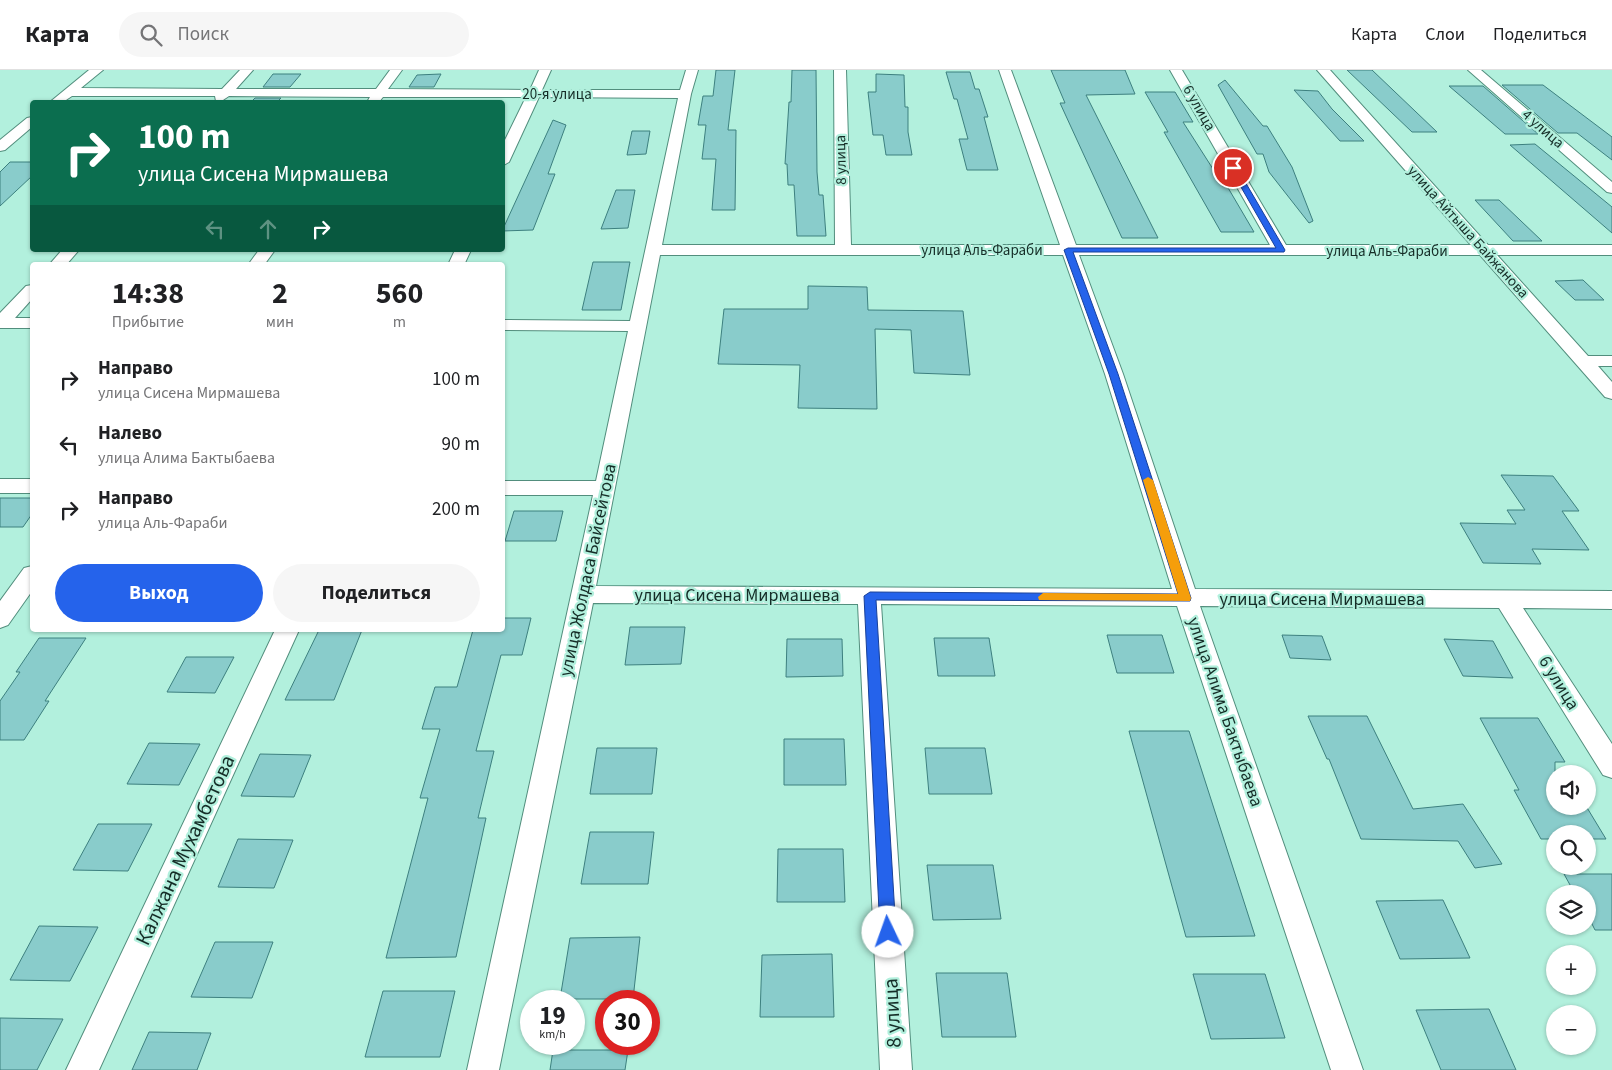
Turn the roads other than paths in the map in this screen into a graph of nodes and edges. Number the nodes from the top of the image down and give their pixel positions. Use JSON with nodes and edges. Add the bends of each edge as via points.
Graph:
{"nodes":[{"id":1,"x":97,"y":70,"type":"edge"},
{"id":2,"x":247,"y":70,"type":"edge"},
{"id":3,"x":396,"y":70,"type":"edge"},
{"id":4,"x":545,"y":70,"type":"edge"},
{"id":5,"x":692,"y":70,"type":"edge"},
{"id":6,"x":840,"y":70,"type":"edge"},
{"id":7,"x":1005,"y":70,"type":"edge"},
{"id":8,"x":1176,"y":70,"type":"edge"},
{"id":9,"x":1323,"y":70,"type":"edge"},
{"id":10,"x":1474,"y":70,"type":"edge"},
{"id":11,"x":69,"y":92,"type":"junction"},
{"id":12,"x":225,"y":92,"type":"junction"},
{"id":13,"x":534,"y":94,"type":"junction"},
{"id":14,"x":684,"y":94,"type":"junction"},
{"id":15,"x":376,"y":98,"type":"edge"},
{"id":16,"x":59,"y":100,"type":"edge"},
{"id":17,"x":217,"y":100,"type":"edge"},
{"id":18,"x":30,"y":123,"type":"edge"},
{"id":19,"x":0,"y":147,"type":"edge"},
{"id":20,"x":505,"y":156,"type":"edge"},
{"id":21,"x":1612,"y":189,"type":"edge"},
{"id":22,"x":652,"y":250,"type":"junction"},
{"id":23,"x":843,"y":250,"type":"junction"},
{"id":24,"x":1068,"y":250,"type":"junction"},
{"id":25,"x":1281,"y":250,"type":"junction"},
{"id":26,"x":1612,"y":250,"type":"edge"},
{"id":27,"x":1485,"y":251,"type":"junction"},
{"id":28,"x":69,"y":252,"type":"edge"},
{"id":29,"x":60,"y":262,"type":"edge"},
{"id":30,"x":30,"y":292,"type":"edge"},
{"id":31,"x":0,"y":323,"type":"edge"},
{"id":32,"x":30,"y":323,"type":"edge"},
{"id":33,"x":505,"y":325,"type":"edge"},
{"id":34,"x":638,"y":326,"type":"junction"},
{"id":35,"x":1584,"y":361,"type":"junction"},
{"id":36,"x":1612,"y":361,"type":"edge"},
{"id":37,"x":1612,"y":393,"type":"edge"},
{"id":38,"x":0,"y":486,"type":"edge"},
{"id":39,"x":30,"y":486,"type":"edge"},
{"id":40,"x":505,"y":488,"type":"edge"},
{"id":41,"x":605,"y":488,"type":"junction"},
{"id":42,"x":30,"y":577,"type":"edge"},
{"id":43,"x":583,"y":594,"type":"junction"},
{"id":44,"x":870,"y":596,"type":"junction"},
{"id":45,"x":1186,"y":598,"type":"junction"},
{"id":46,"x":1506,"y":600,"type":"junction"},
{"id":47,"x":1612,"y":600,"type":"edge"},
{"id":48,"x":0,"y":619,"type":"edge"},
{"id":49,"x":286,"y":632,"type":"edge"},
{"id":50,"x":1612,"y":767,"type":"edge"},
{"id":51,"x":82,"y":1070,"type":"edge"},
{"id":52,"x":483,"y":1070,"type":"edge"},
{"id":53,"x":896,"y":1070,"type":"edge"},
{"id":54,"x":1348,"y":1070,"type":"edge"}],
"edges":[{"from":1,"to":11,"type":"street"},
{"from":2,"to":12,"type":"street"},
{"from":3,"to":15,"type":"street"},
{"from":4,"to":13,"type":"street"},
{"from":5,"to":14,"type":"street","name":"улица Жолдаса Байсейтова"},
{"from":6,"to":23,"type":"street","name":"8 улица"},
{"from":7,"to":24,"type":"street","name":"улица Алима Бактыбаева"},
{"from":8,"to":25,"type":"street","name":"6 улица"},
{"from":9,"to":27,"type":"street","name":"улица Айтыша Байжанова"},
{"from":10,"to":21,"type":"street","name":"4 улица"},
{"from":11,"to":12,"type":"street","name":"20-я улица"},
{"from":11,"to":16,"type":"street"},
{"from":12,"to":15,"type":"street","name":"20-я улица"},
{"from":12,"to":17,"type":"street"},
{"from":13,"to":14,"type":"street","name":"20-я улица"},
{"from":13,"to":15,"type":"street","name":"20-я улица"},
{"from":13,"to":20,"type":"street"},
{"from":14,"to":22,"type":"street","name":"улица Жолдаса Байсейтова"},
{"from":18,"to":19,"type":"street"},
{"from":22,"to":23,"type":"street","name":"улица Аль-Фараби"},
{"from":22,"to":34,"type":"street","name":"улица Жолдаса Байсейтова"},
{"from":23,"to":24,"type":"street","name":"улица Аль-Фараби"},
{"from":24,"to":25,"type":"street","name":"улица Аль-Фараби"},
{"from":24,"to":45,"type":"street","name":"улица Алима Бактыбаева","via":[[1114,374]]},
{"from":25,"to":27,"type":"street","name":"улица Аль-Фараби"},
{"from":26,"to":27,"type":"street","name":"улица Аль-Фараби"},
{"from":27,"to":35,"type":"street","name":"улица Айтыша Байжанова"},
{"from":28,"to":29,"type":"street"},
{"from":30,"to":31,"type":"street"},
{"from":31,"to":32,"type":"street"},
{"from":33,"to":34,"type":"street"},
{"from":34,"to":41,"type":"street","name":"улица Жолдаса Байсейтова"},
{"from":35,"to":36,"type":"street"},
{"from":35,"to":37,"type":"street","name":"улица Айтыша Байжанова"},
{"from":38,"to":39,"type":"street"},
{"from":40,"to":41,"type":"street"},
{"from":41,"to":43,"type":"street","name":"улица Жолдаса Байсейтова"},
{"from":42,"to":48,"type":"street"},
{"from":43,"to":44,"type":"street","name":"улица Сисена Мирмашева"},
{"from":43,"to":52,"type":"street","name":"улица Жолдаса Байсейтова"},
{"from":44,"to":45,"type":"street","name":"улица Сисена Мирмашева"},
{"from":44,"to":53,"type":"street","name":"8 улица"},
{"from":45,"to":46,"type":"street","name":"улица Сисена Мирмашева"},
{"from":45,"to":54,"type":"street","name":"улица Алима Бактыбаева"},
{"from":46,"to":47,"type":"street","name":"улица Сисена Мирмашева"},
{"from":46,"to":50,"type":"street","name":"6 улица"},
{"from":49,"to":51,"type":"street","name":"Калжана Мухамбетова"}]}
